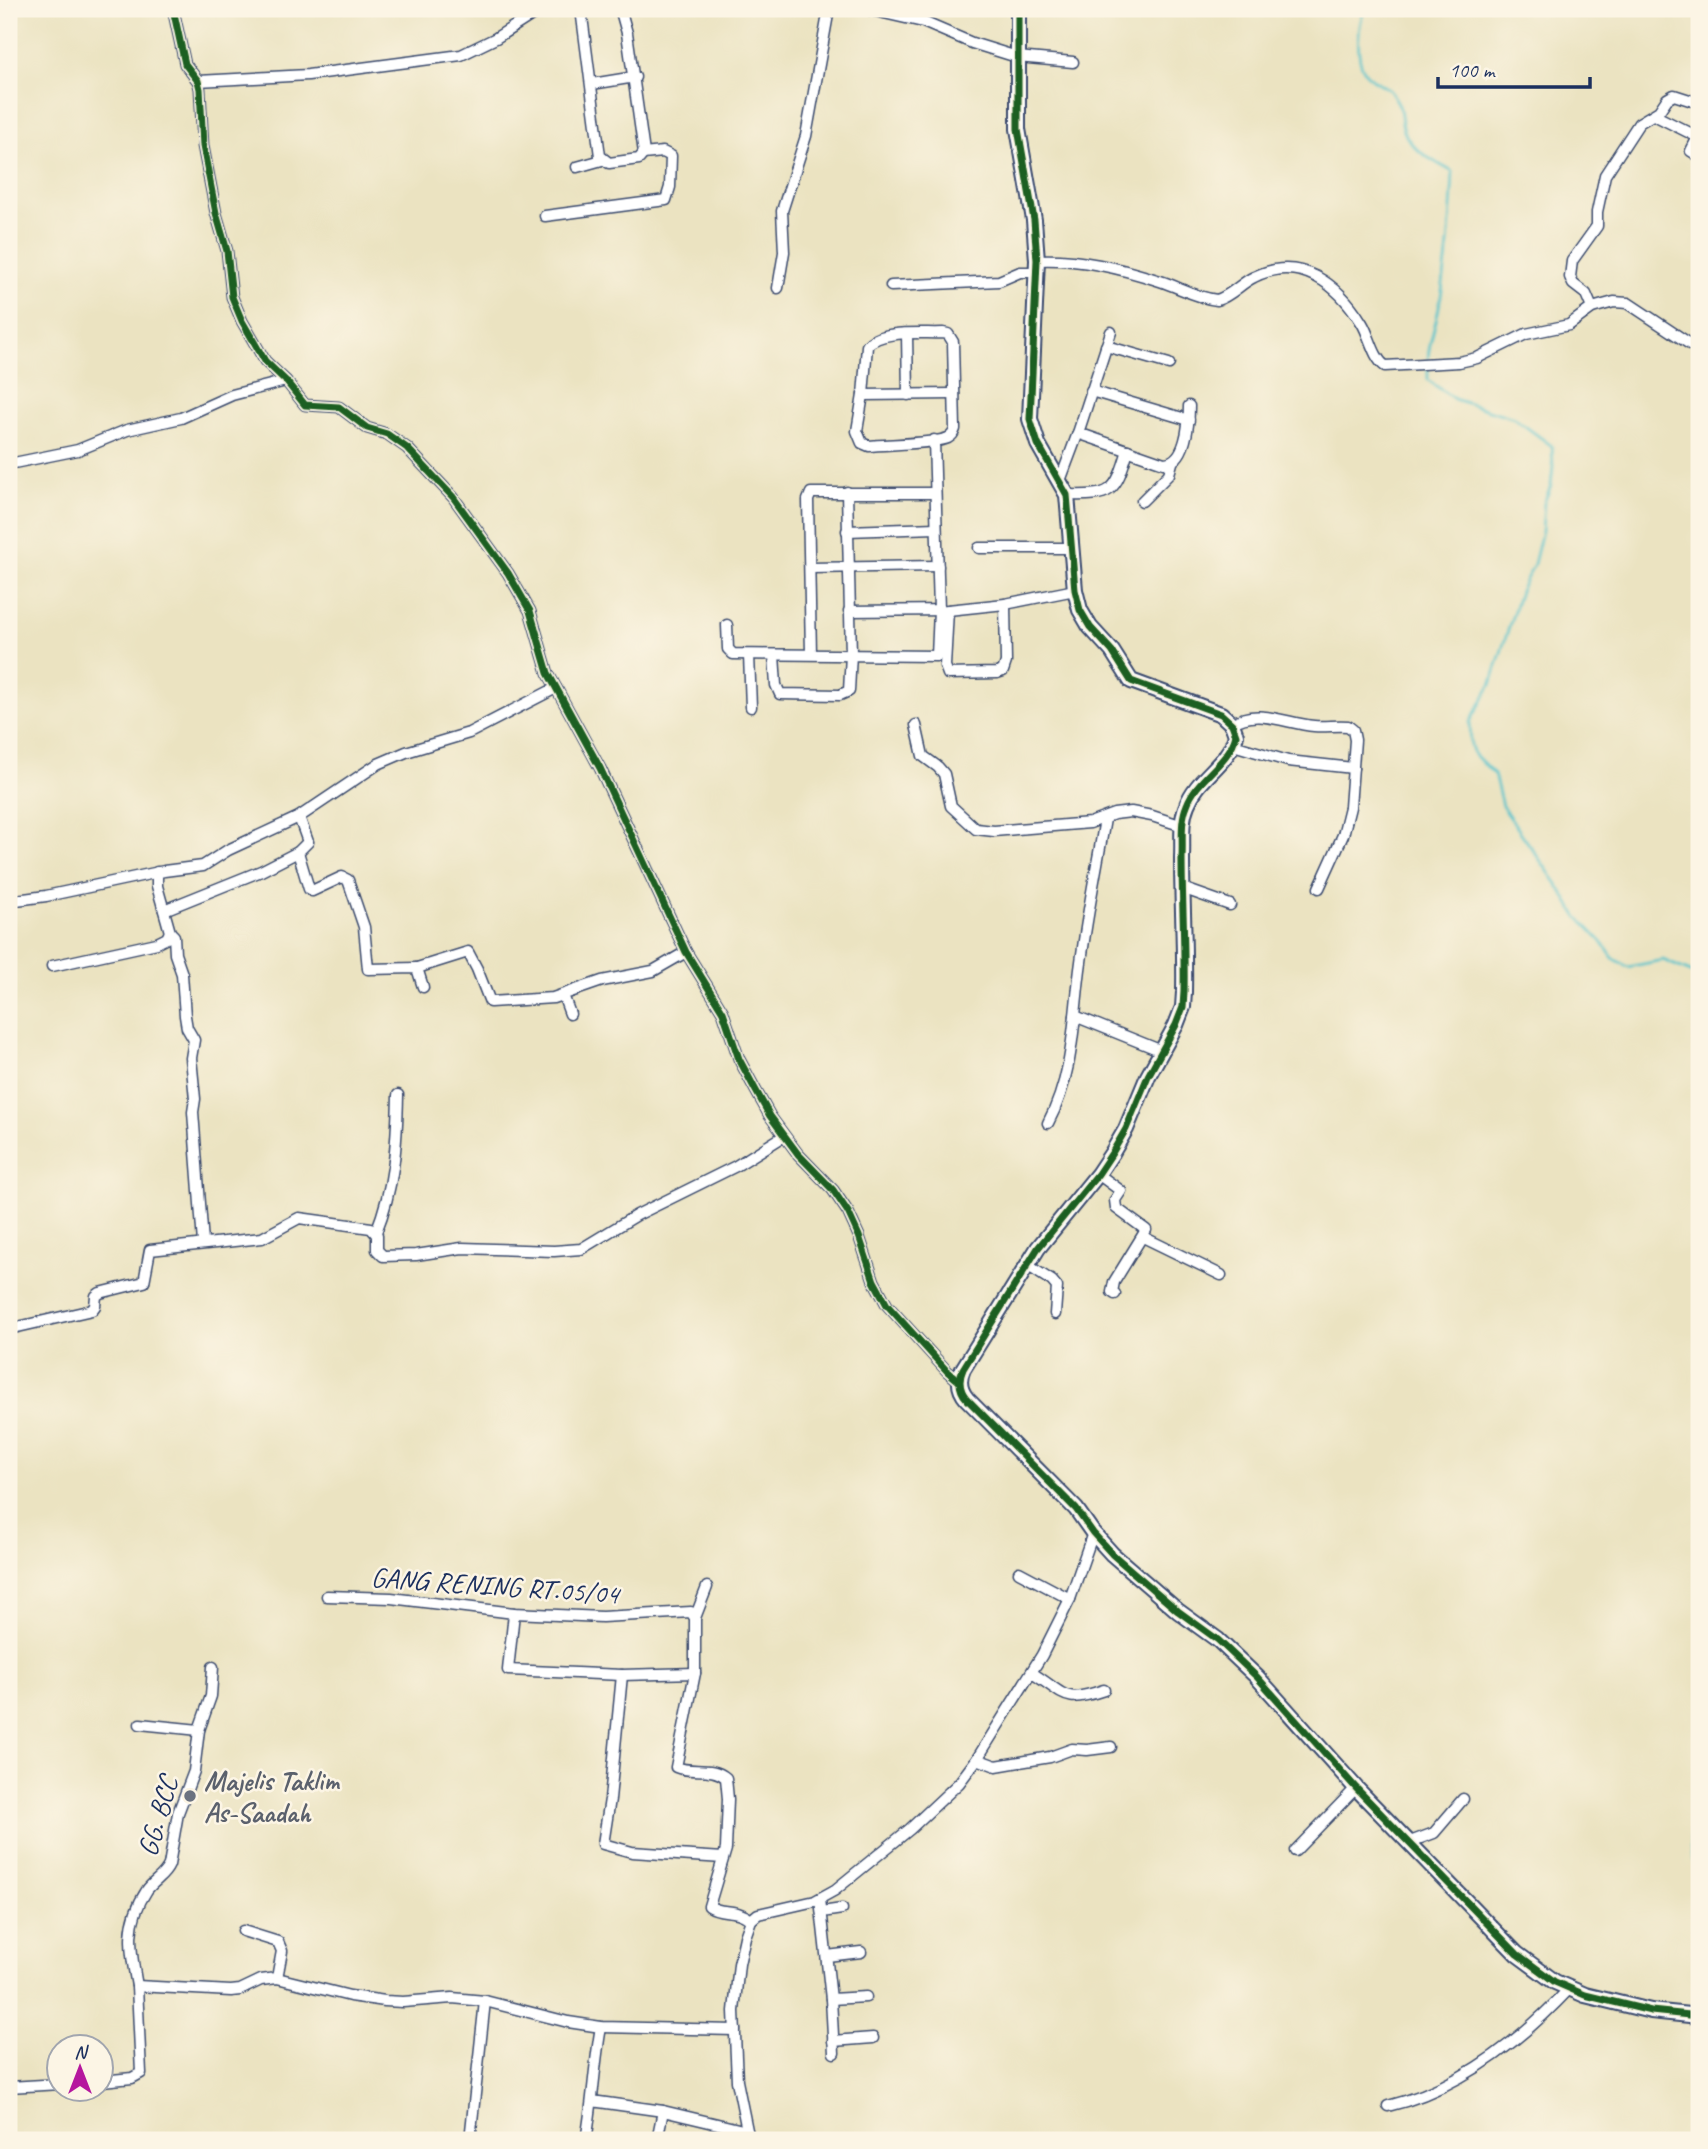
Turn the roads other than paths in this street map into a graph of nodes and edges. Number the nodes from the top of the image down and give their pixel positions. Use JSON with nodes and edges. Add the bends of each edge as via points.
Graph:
{"nodes":[{"id":1,"x":173,"y":9,"type":"edge"},
{"id":2,"x":541,"y":9,"type":"edge"},
{"id":3,"x":581,"y":9,"type":"edge"},
{"id":4,"x":618,"y":9,"type":"edge"},
{"id":5,"x":829,"y":9,"type":"edge"},
{"id":6,"x":873,"y":9,"type":"edge"},
{"id":7,"x":1018,"y":9,"type":"edge"},
{"id":8,"x":1017,"y":57,"type":"junction"},
{"id":9,"x":1073,"y":62,"type":"dead end"},
{"id":10,"x":635,"y":77,"type":"junction"},
{"id":11,"x":198,"y":81,"type":"junction"},
{"id":12,"x":592,"y":85,"type":"junction"},
{"id":13,"x":1699,"y":103,"type":"edge"},
{"id":14,"x":1654,"y":115,"type":"junction"},
{"id":15,"x":643,"y":154,"type":"junction"},
{"id":16,"x":1699,"y":156,"type":"edge"},
{"id":17,"x":602,"y":160,"type":"junction"},
{"id":18,"x":578,"y":167,"type":"dead end"},
{"id":19,"x":545,"y":216,"type":"dead end"},
{"id":20,"x":1037,"y":266,"type":"junction"},
{"id":21,"x":891,"y":286,"type":"dead end"},
{"id":22,"x":778,"y":288,"type":"dead end"},
{"id":23,"x":1592,"y":307,"type":"junction"},
{"id":24,"x":1111,"y":332,"type":"dead end"},
{"id":25,"x":907,"y":334,"type":"junction"},
{"id":26,"x":1107,"y":346,"type":"junction"},
{"id":27,"x":1699,"y":350,"type":"edge"},
{"id":28,"x":1169,"y":364,"type":"dead end"},
{"id":29,"x":286,"y":381,"type":"junction"},
{"id":30,"x":1091,"y":391,"type":"junction"},
{"id":31,"x":954,"y":394,"type":"junction"},
{"id":32,"x":863,"y":395,"type":"junction"},
{"id":33,"x":908,"y":395,"type":"junction"},
{"id":34,"x":1189,"y":406,"type":"dead end"},
{"id":35,"x":1189,"y":420,"type":"junction"},
{"id":36,"x":1078,"y":433,"type":"junction"},
{"id":37,"x":933,"y":440,"type":"junction"},
{"id":38,"x":1128,"y":450,"type":"junction"},
{"id":39,"x":1172,"y":463,"type":"junction"},
{"id":40,"x":9,"y":464,"type":"edge"},
{"id":41,"x":1060,"y":481,"type":"junction"},
{"id":42,"x":847,"y":492,"type":"junction"},
{"id":43,"x":934,"y":493,"type":"junction"},
{"id":44,"x":1067,"y":495,"type":"junction"},
{"id":45,"x":1142,"y":501,"type":"dead end"},
{"id":46,"x":936,"y":528,"type":"junction"},
{"id":47,"x":848,"y":531,"type":"junction"},
{"id":48,"x":979,"y":548,"type":"dead end"},
{"id":49,"x":1070,"y":548,"type":"junction"},
{"id":50,"x":938,"y":566,"type":"junction"},
{"id":51,"x":810,"y":568,"type":"junction"},
{"id":52,"x":848,"y":569,"type":"junction"},
{"id":53,"x":1075,"y":590,"type":"junction"},
{"id":54,"x":1005,"y":604,"type":"junction"},
{"id":55,"x":943,"y":610,"type":"junction"},
{"id":56,"x":849,"y":611,"type":"junction"},
{"id":57,"x":727,"y":625,"type":"dead end"},
{"id":58,"x":774,"y":654,"type":"junction"},
{"id":59,"x":811,"y":654,"type":"junction"},
{"id":60,"x":851,"y":654,"type":"junction"},
{"id":61,"x":749,"y":655,"type":"junction"},
{"id":62,"x":941,"y":655,"type":"junction"},
{"id":63,"x":555,"y":688,"type":"junction"},
{"id":64,"x":751,"y":707,"type":"dead end"},
{"id":65,"x":1231,"y":724,"type":"junction"},
{"id":66,"x":916,"y":725,"type":"dead end"},
{"id":67,"x":1233,"y":745,"type":"junction"},
{"id":68,"x":1353,"y":768,"type":"junction"},
{"id":69,"x":299,"y":817,"type":"junction"},
{"id":70,"x":1105,"y":819,"type":"junction"},
{"id":71,"x":1183,"y":826,"type":"junction"},
{"id":72,"x":298,"y":852,"type":"junction"},
{"id":73,"x":158,"y":872,"type":"junction"},
{"id":74,"x":1182,"y":888,"type":"junction"},
{"id":75,"x":1320,"y":888,"type":"dead end"},
{"id":76,"x":9,"y":901,"type":"edge"},
{"id":77,"x":1230,"y":905,"type":"dead end"},
{"id":78,"x":164,"y":910,"type":"junction"},
{"id":79,"x":170,"y":932,"type":"junction"},
{"id":80,"x":686,"y":952,"type":"junction"},
{"id":81,"x":52,"y":966,"type":"dead end"},
{"id":82,"x":417,"y":968,"type":"junction"},
{"id":83,"x":423,"y":987,"type":"dead end"},
{"id":84,"x":563,"y":995,"type":"junction"},
{"id":85,"x":570,"y":1014,"type":"dead end"},
{"id":86,"x":1075,"y":1016,"type":"junction"},
{"id":87,"x":1162,"y":1051,"type":"junction"},
{"id":88,"x":398,"y":1096,"type":"dead end"},
{"id":89,"x":1048,"y":1123,"type":"dead end"},
{"id":90,"x":784,"y":1136,"type":"junction"},
{"id":91,"x":1098,"y":1174,"type":"junction"},
{"id":92,"x":376,"y":1232,"type":"junction"},
{"id":93,"x":1143,"y":1237,"type":"junction"},
{"id":94,"x":203,"y":1243,"type":"junction"},
{"id":95,"x":1027,"y":1265,"type":"junction"},
{"id":96,"x":1221,"y":1275,"type":"dead end"},
{"id":97,"x":1115,"y":1294,"type":"dead end"},
{"id":98,"x":1055,"y":1314,"type":"dead end"},
{"id":99,"x":9,"y":1329,"type":"edge"},
{"id":100,"x":960,"y":1381,"type":"junction"},
{"id":101,"x":1093,"y":1534,"type":"junction"},
{"id":102,"x":1019,"y":1572,"type":"dead end"},
{"id":103,"x":707,"y":1587,"type":"dead end"},
{"id":104,"x":327,"y":1596,"type":"dead end"},
{"id":105,"x":1070,"y":1599,"type":"junction"},
{"id":106,"x":514,"y":1613,"type":"junction"},
{"id":107,"x":695,"y":1618,"type":"junction"},
{"id":108,"x":214,"y":1667,"type":"dead end"},
{"id":109,"x":695,"y":1673,"type":"junction"},
{"id":110,"x":1032,"y":1673,"type":"junction"},
{"id":111,"x":622,"y":1675,"type":"junction"},
{"id":112,"x":1104,"y":1690,"type":"dead end"},
{"id":113,"x":140,"y":1724,"type":"dead end"},
{"id":114,"x":199,"y":1730,"type":"junction"},
{"id":115,"x":1111,"y":1746,"type":"dead end"},
{"id":116,"x":977,"y":1759,"type":"junction"},
{"id":117,"x":1356,"y":1788,"type":"junction"},
{"id":118,"x":1463,"y":1798,"type":"dead end"},
{"id":119,"x":1410,"y":1842,"type":"junction"},
{"id":120,"x":1295,"y":1851,"type":"dead end"},
{"id":121,"x":723,"y":1858,"type":"junction"},
{"id":122,"x":820,"y":1899,"type":"junction"},
{"id":123,"x":842,"y":1909,"type":"dead end"},
{"id":124,"x":822,"y":1912,"type":"junction"},
{"id":125,"x":751,"y":1920,"type":"junction"},
{"id":126,"x":243,"y":1931,"type":"dead end"},
{"id":127,"x":861,"y":1952,"type":"dead end"},
{"id":128,"x":827,"y":1956,"type":"junction"},
{"id":129,"x":277,"y":1978,"type":"junction"},
{"id":130,"x":137,"y":1986,"type":"junction"},
{"id":131,"x":1569,"y":1989,"type":"junction"},
{"id":132,"x":866,"y":1997,"type":"dead end"},
{"id":133,"x":831,"y":1999,"type":"junction"},
{"id":134,"x":485,"y":2001,"type":"junction"},
{"id":135,"x":1699,"y":2016,"type":"edge"},
{"id":136,"x":601,"y":2027,"type":"junction"},
{"id":137,"x":735,"y":2030,"type":"junction"},
{"id":138,"x":873,"y":2038,"type":"dead end"},
{"id":139,"x":833,"y":2041,"type":"junction"},
{"id":140,"x":834,"y":2053,"type":"dead end"},
{"id":141,"x":116,"y":2080,"type":"edge"},
{"id":142,"x":46,"y":2085,"type":"edge"},
{"id":143,"x":9,"y":2087,"type":"edge"},
{"id":144,"x":592,"y":2101,"type":"junction"},
{"id":145,"x":1388,"y":2106,"type":"dead end"},
{"id":146,"x":663,"y":2111,"type":"junction"},
{"id":147,"x":748,"y":2135,"type":"edge"},
{"id":148,"x":470,"y":2140,"type":"edge"},
{"id":149,"x":586,"y":2140,"type":"edge"},
{"id":150,"x":657,"y":2140,"type":"edge"}],
"edges":[{"from":1,"to":11,"type":"street","via":[[185,64]]},
{"from":2,"to":11,"type":"street","via":[[461,55],[308,75]]},
{"from":3,"to":12,"type":"street"},
{"from":4,"to":10,"type":"street"},
{"from":5,"to":22,"type":"street","via":[[806,136],[782,211],[784,252]]},
{"from":6,"to":8,"type":"street"},
{"from":7,"to":8,"type":"street"},
{"from":8,"to":9,"type":"street"},
{"from":8,"to":20,"type":"street","via":[[1018,129]]},
{"from":10,"to":12,"type":"street"},
{"from":10,"to":15,"type":"street"},
{"from":11,"to":29,"type":"street","via":[[204,146],[232,297],[265,361]]},
{"from":12,"to":17,"type":"street"},
{"from":13,"to":14,"type":"street","via":[[1670,96]]},
{"from":14,"to":16,"type":"street","via":[[1698,137],[1691,151]]},
{"from":14,"to":23,"type":"street","via":[[1639,123],[1613,160],[1605,175],[1597,226],[1572,261],[1573,284],[1586,294]]},
{"from":15,"to":17,"type":"street","via":[[617,163]]},
{"from":15,"to":19,"type":"street","via":[[671,156],[666,200]]},
{"from":17,"to":18,"type":"street"},
{"from":20,"to":21,"type":"street","via":[[999,281]]},
{"from":20,"to":23,"type":"street","via":[[1057,259],[1102,265],[1217,300],[1262,273],[1303,269],[1337,293],[1362,322],[1382,364],[1392,367],[1477,358],[1527,334],[1569,325]]},
{"from":20,"to":41,"type":"street","via":[[1030,419],[1038,444]]},
{"from":23,"to":27,"type":"street","via":[[1628,303]]},
{"from":24,"to":26,"type":"street"},
{"from":25,"to":31,"type":"street","via":[[951,337]]},
{"from":25,"to":32,"type":"street","via":[[881,336],[867,346]]},
{"from":25,"to":33,"type":"street"},
{"from":26,"to":28,"type":"street"},
{"from":26,"to":30,"type":"street"},
{"from":29,"to":40,"type":"street","via":[[232,395],[181,418],[127,430],[78,450]]},
{"from":29,"to":63,"type":"street","via":[[305,405],[339,407],[367,428],[391,436],[453,497],[525,601]]},
{"from":30,"to":35,"type":"street"},
{"from":30,"to":36,"type":"street"},
{"from":31,"to":33,"type":"street"},
{"from":31,"to":37,"type":"street","via":[[955,429],[949,437]]},
{"from":32,"to":33,"type":"street"},
{"from":32,"to":37,"type":"street","via":[[857,431],[862,443]]},
{"from":34,"to":35,"type":"street"},
{"from":35,"to":39,"type":"street","via":[[1178,458]]},
{"from":36,"to":38,"type":"street"},
{"from":36,"to":41,"type":"street"},
{"from":37,"to":43,"type":"street"},
{"from":38,"to":39,"type":"street"},
{"from":38,"to":44,"type":"street","via":[[1112,489],[1100,495]]},
{"from":39,"to":45,"type":"street","via":[[1169,474]]},
{"from":41,"to":44,"type":"street"},
{"from":42,"to":43,"type":"street"},
{"from":42,"to":47,"type":"street"},
{"from":42,"to":51,"type":"street","via":[[809,496]]},
{"from":43,"to":46,"type":"street"},
{"from":44,"to":49,"type":"street"},
{"from":46,"to":47,"type":"street"},
{"from":46,"to":50,"type":"street"},
{"from":47,"to":52,"type":"street"},
{"from":48,"to":49,"type":"street"},
{"from":49,"to":53,"type":"street"},
{"from":50,"to":52,"type":"street"},
{"from":50,"to":55,"type":"street"},
{"from":51,"to":52,"type":"street"},
{"from":51,"to":59,"type":"street"},
{"from":52,"to":56,"type":"street"},
{"from":53,"to":54,"type":"street"},
{"from":53,"to":65,"type":"street","via":[[1084,617],[1131,681],[1213,710]]},
{"from":54,"to":55,"type":"street"},
{"from":54,"to":62,"type":"street","via":[[1003,671],[948,674]]},
{"from":55,"to":56,"type":"street"},
{"from":55,"to":62,"type":"street"},
{"from":56,"to":60,"type":"street"},
{"from":57,"to":61,"type":"street","via":[[728,649]]},
{"from":58,"to":59,"type":"street"},
{"from":58,"to":60,"type":"street","via":[[777,690],[790,695],[846,694]]},
{"from":58,"to":61,"type":"street"},
{"from":59,"to":60,"type":"street"},
{"from":60,"to":62,"type":"street"},
{"from":61,"to":64,"type":"street"},
{"from":63,"to":69,"type":"street","via":[[469,733],[378,764]]},
{"from":63,"to":80,"type":"street","via":[[600,768]]},
{"from":65,"to":67,"type":"street","via":[[1236,735]]},
{"from":65,"to":68,"type":"street","via":[[1255,716],[1348,726],[1355,740]]},
{"from":66,"to":70,"type":"street","via":[[923,755],[942,770],[951,806],[971,827],[994,831]]},
{"from":67,"to":68,"type":"street","via":[[1288,761]]},
{"from":67,"to":71,"type":"street","via":[[1192,795]]},
{"from":68,"to":75,"type":"street","via":[[1348,820]]},
{"from":69,"to":72,"type":"street","via":[[309,842]]},
{"from":69,"to":73,"type":"street","via":[[203,866]]},
{"from":70,"to":71,"type":"street","via":[[1131,812]]},
{"from":70,"to":86,"type":"street"},
{"from":71,"to":74,"type":"street"},
{"from":72,"to":78,"type":"street"},
{"from":72,"to":82,"type":"street","via":[[312,891],[342,877],[348,880],[365,927],[368,969]]},
{"from":73,"to":76,"type":"street"},
{"from":73,"to":78,"type":"street"},
{"from":74,"to":77,"type":"street"},
{"from":74,"to":87,"type":"street","via":[[1183,1007]]},
{"from":78,"to":79,"type":"street"},
{"from":79,"to":81,"type":"street","via":[[157,943]]},
{"from":79,"to":94,"type":"street","via":[[182,974],[187,1028],[194,1040],[192,1112]]},
{"from":80,"to":84,"type":"street","via":[[653,971]]},
{"from":80,"to":90,"type":"street","via":[[718,1001],[739,1059]]},
{"from":82,"to":83,"type":"street"},
{"from":82,"to":84,"type":"street","via":[[468,952],[490,1002]]},
{"from":84,"to":85,"type":"street"},
{"from":86,"to":87,"type":"street"},
{"from":86,"to":89,"type":"street","via":[[1065,1082]]},
{"from":87,"to":91,"type":"street","via":[[1126,1129]]},
{"from":88,"to":92,"type":"street","via":[[394,1170]]},
{"from":90,"to":92,"type":"street","via":[[581,1249],[461,1248],[383,1256],[377,1250]]},
{"from":90,"to":100,"type":"street","via":[[848,1212],[887,1306]]},
{"from":91,"to":93,"type":"street","via":[[1120,1188],[1114,1204],[1145,1227]]},
{"from":91,"to":95,"type":"street"},
{"from":92,"to":94,"type":"street","via":[[299,1218],[262,1238]]},
{"from":93,"to":96,"type":"street"},
{"from":93,"to":97,"type":"street","via":[[1114,1282]]},
{"from":94,"to":99,"type":"street","via":[[150,1250],[144,1282],[100,1293],[92,1310]]},
{"from":95,"to":98,"type":"street","via":[[1057,1287]]},
{"from":95,"to":100,"type":"street","via":[[968,1360]]},
{"from":100,"to":101,"type":"street","via":[[963,1395],[1076,1509]]},
{"from":101,"to":105,"type":"street"},
{"from":101,"to":117,"type":"street","via":[[1236,1657]]},
{"from":102,"to":105,"type":"street"},
{"from":103,"to":107,"type":"street"},
{"from":104,"to":106,"type":"street","name":"GANG RENING RT.05/04","via":[[391,1598]]},
{"from":105,"to":110,"type":"street"},
{"from":106,"to":107,"type":"street","name":"GANG RENING RT.05/04","via":[[617,1618],[689,1611]]},
{"from":106,"to":111,"type":"street","via":[[508,1670]]},
{"from":107,"to":109,"type":"street"},
{"from":108,"to":114,"type":"street","name":"GG. BCC","via":[[211,1696]]},
{"from":109,"to":111,"type":"street"},
{"from":109,"to":121,"type":"street","via":[[676,1767],[714,1771],[726,1778]]},
{"from":110,"to":112,"type":"street","via":[[1072,1699]]},
{"from":110,"to":116,"type":"street"},
{"from":111,"to":121,"type":"street","via":[[603,1844],[632,1852]]},
{"from":113,"to":114,"type":"street"},
{"from":114,"to":130,"type":"street","name":"GG. BCC","via":[[194,1771],[178,1813],[169,1866],[148,1888],[133,1920],[131,1956]]},
{"from":115,"to":116,"type":"street","via":[[1072,1749],[996,1766]]},
{"from":116,"to":122,"type":"street","via":[[916,1824]]},
{"from":117,"to":119,"type":"street"},
{"from":117,"to":120,"type":"street"},
{"from":118,"to":119,"type":"street","via":[[1432,1835]]},
{"from":119,"to":131,"type":"street","via":[[1517,1954]]},
{"from":121,"to":125,"type":"street","via":[[710,1908],[739,1912]]},
{"from":122,"to":124,"type":"street"},
{"from":122,"to":125,"type":"street","via":[[758,1914]]},
{"from":123,"to":124,"type":"street"},
{"from":124,"to":128,"type":"street"},
{"from":125,"to":137,"type":"street","via":[[737,1975]]},
{"from":126,"to":129,"type":"street","via":[[278,1942],[282,1951]]},
{"from":127,"to":128,"type":"street"},
{"from":128,"to":133,"type":"street"},
{"from":129,"to":130,"type":"street","via":[[231,1991]]},
{"from":129,"to":134,"type":"street","via":[[385,2001]]},
{"from":130,"to":141,"type":"street","name":"GG. BCC","via":[[141,2073]]},
{"from":131,"to":135,"type":"street","via":[[1629,2007]]},
{"from":131,"to":145,"type":"street","via":[[1486,2060],[1431,2093]]},
{"from":132,"to":133,"type":"street"},
{"from":133,"to":139,"type":"street"},
{"from":134,"to":136,"type":"street"},
{"from":134,"to":148,"type":"street"},
{"from":136,"to":137,"type":"street"},
{"from":136,"to":144,"type":"street"},
{"from":137,"to":147,"type":"street","via":[[737,2081]]},
{"from":138,"to":139,"type":"street"},
{"from":139,"to":140,"type":"street"},
{"from":142,"to":143,"type":"street"},
{"from":144,"to":146,"type":"street"},
{"from":144,"to":149,"type":"street"},
{"from":146,"to":147,"type":"street"},
{"from":146,"to":150,"type":"street"}]}
